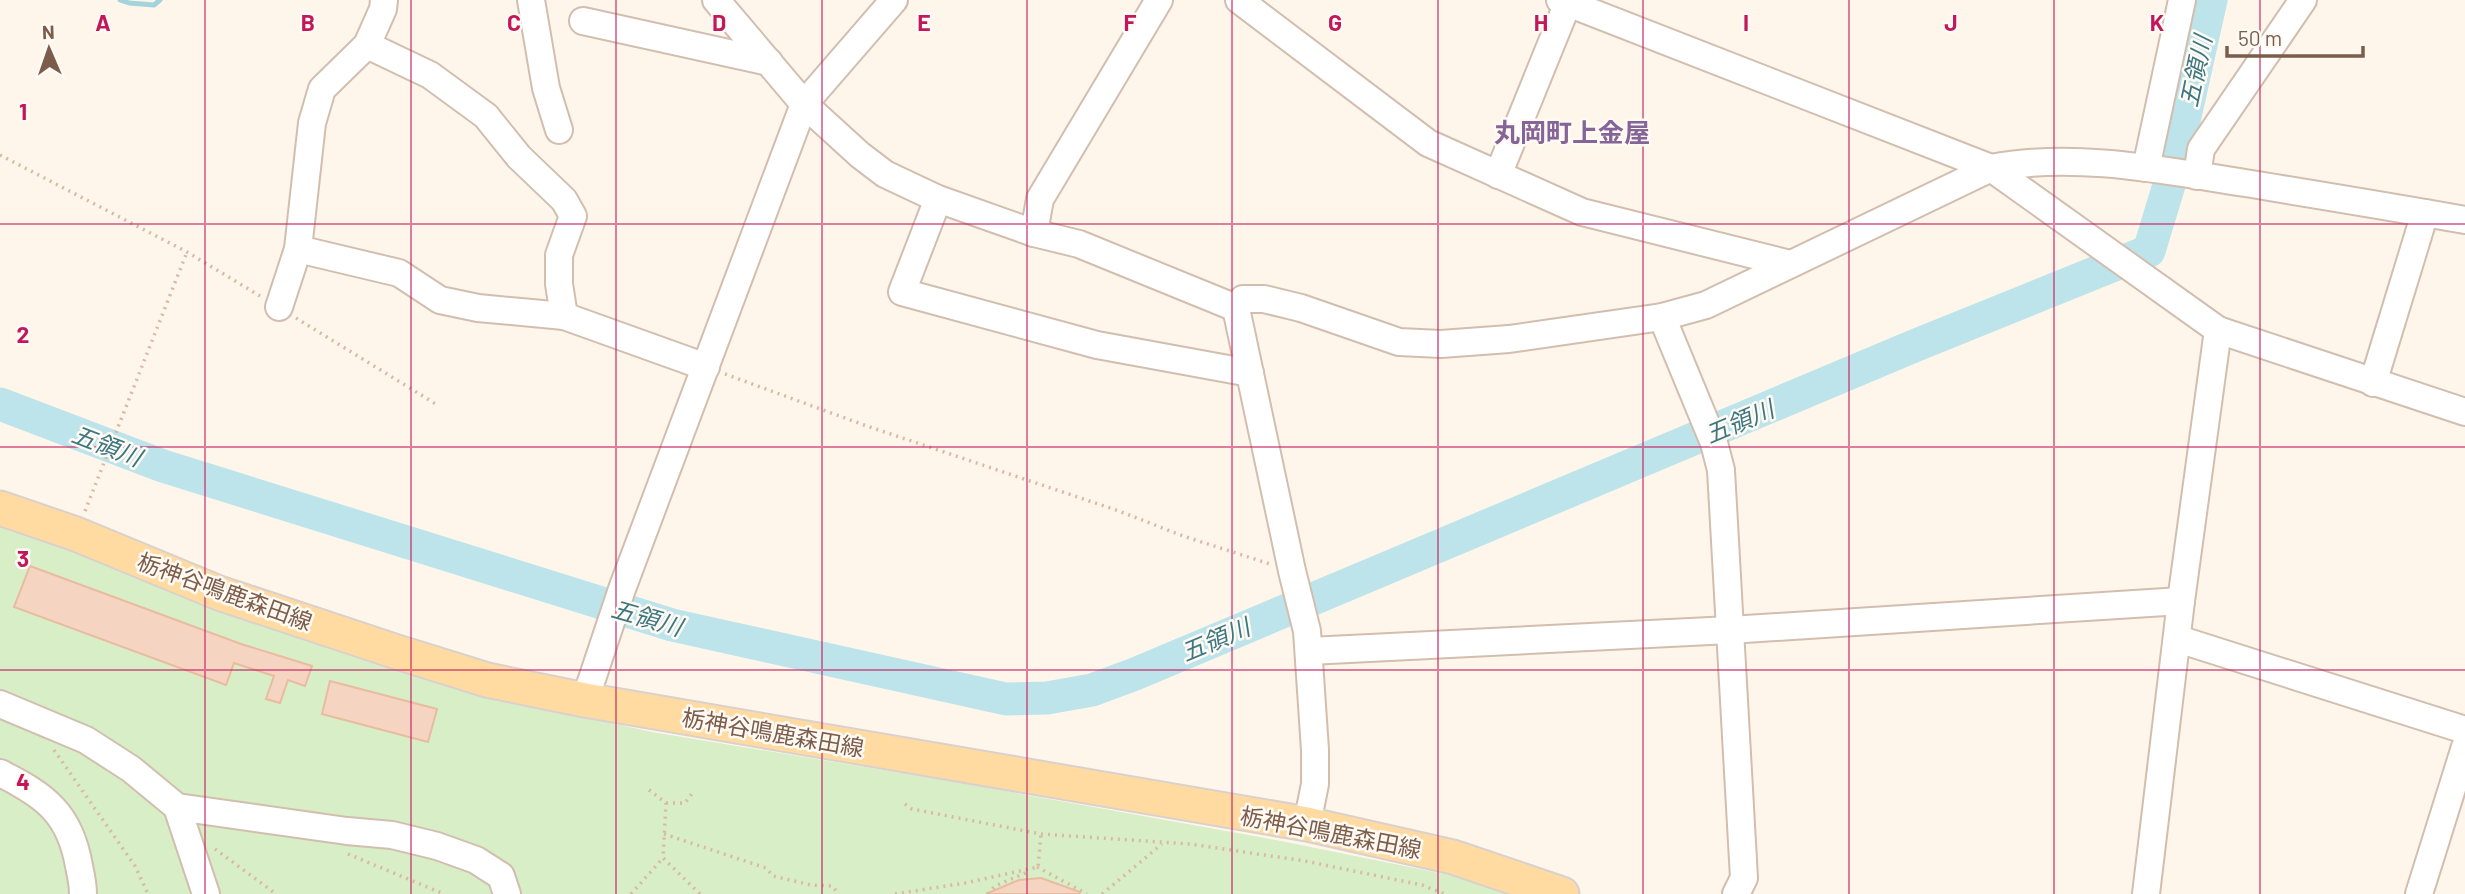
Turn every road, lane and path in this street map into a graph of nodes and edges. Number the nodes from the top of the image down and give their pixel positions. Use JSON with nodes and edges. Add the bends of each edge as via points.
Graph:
{"nodes":[{"id":1,"x":384,"y":0,"type":"edge"},
{"id":2,"x":531,"y":0,"type":"edge"},
{"id":3,"x":716,"y":0,"type":"edge"},
{"id":4,"x":894,"y":0,"type":"edge"},
{"id":5,"x":1159,"y":0,"type":"edge"},
{"id":6,"x":1239,"y":0,"type":"edge"},
{"id":7,"x":2182,"y":0,"type":"edge"},
{"id":8,"x":2303,"y":0,"type":"edge"},
{"id":9,"x":1566,"y":1,"type":"edge"},
{"id":10,"x":583,"y":21,"type":"dead end"},
{"id":11,"x":367,"y":45,"type":"junction"},
{"id":12,"x":769,"y":62,"type":"junction"},
{"id":13,"x":804,"y":104,"type":"junction"},
{"id":14,"x":559,"y":130,"type":"dead end"},
{"id":15,"x":0,"y":155,"type":"edge"},
{"id":16,"x":1991,"y":168,"type":"junction"},
{"id":17,"x":2146,"y":168,"type":"junction"},
{"id":18,"x":1497,"y":175,"type":"junction"},
{"id":19,"x":2197,"y":176,"type":"junction"},
{"id":20,"x":938,"y":199,"type":"junction"},
{"id":21,"x":2425,"y":213,"type":"junction"},
{"id":22,"x":2465,"y":220,"type":"edge"},
{"id":23,"x":1034,"y":233,"type":"junction"},
{"id":24,"x":298,"y":249,"type":"junction"},
{"id":25,"x":187,"y":252,"type":"junction"},
{"id":26,"x":1790,"y":264,"type":"junction"},
{"id":27,"x":279,"y":307,"type":"junction"},
{"id":28,"x":1236,"y":309,"type":"junction"},
{"id":29,"x":564,"y":316,"type":"junction"},
{"id":30,"x":1662,"y":317,"type":"junction"},
{"id":31,"x":2218,"y":330,"type":"junction"},
{"id":32,"x":706,"y":367,"type":"junction"},
{"id":33,"x":1250,"y":373,"type":"junction"},
{"id":34,"x":2373,"y":383,"type":"junction"},
{"id":35,"x":439,"y":405,"type":"dead end"},
{"id":36,"x":2465,"y":412,"type":"edge"},
{"id":37,"x":0,"y":508,"type":"edge"},
{"id":38,"x":84,"y":513,"type":"dead end"},
{"id":39,"x":1292,"y":571,"type":"junction"},
{"id":40,"x":2181,"y":601,"type":"junction"},
{"id":41,"x":1730,"y":630,"type":"junction"},
{"id":42,"x":2178,"y":639,"type":"junction"},
{"id":43,"x":1309,"y":650,"type":"junction"},
{"id":44,"x":585,"y":700,"type":"junction"},
{"id":45,"x":0,"y":705,"type":"edge"},
{"id":46,"x":38,"y":721,"type":"junction"},
{"id":47,"x":2465,"y":730,"type":"edge"},
{"id":48,"x":2465,"y":747,"type":"edge"},
{"id":49,"x":0,"y":773,"type":"edge"},
{"id":50,"x":649,"y":790,"type":"dead end"},
{"id":51,"x":694,"y":791,"type":"dead end"},
{"id":52,"x":666,"y":803,"type":"junction"},
{"id":53,"x":905,"y":804,"type":"dead end"},
{"id":54,"x":180,"y":818,"type":"junction"},
{"id":55,"x":1307,"y":824,"type":"junction"},
{"id":56,"x":326,"y":828,"type":"junction"},
{"id":57,"x":664,"y":834,"type":"junction"},
{"id":58,"x":1041,"y":834,"type":"junction"},
{"id":59,"x":1164,"y":842,"type":"junction"},
{"id":60,"x":663,"y":858,"type":"junction"},
{"id":61,"x":1038,"y":867,"type":"junction"},
{"id":62,"x":1740,"y":886,"type":"edge"},
{"id":63,"x":83,"y":894,"type":"edge"},
{"id":64,"x":148,"y":894,"type":"edge"},
{"id":65,"x":206,"y":894,"type":"edge"},
{"id":66,"x":276,"y":894,"type":"edge"},
{"id":67,"x":444,"y":894,"type":"edge"},
{"id":68,"x":507,"y":894,"type":"edge"},
{"id":69,"x":631,"y":894,"type":"edge"},
{"id":70,"x":700,"y":894,"type":"edge"},
{"id":71,"x":839,"y":894,"type":"edge"},
{"id":72,"x":895,"y":894,"type":"edge"},
{"id":73,"x":988,"y":894,"type":"edge"},
{"id":74,"x":1087,"y":894,"type":"edge"},
{"id":75,"x":1102,"y":894,"type":"edge"},
{"id":76,"x":1446,"y":894,"type":"edge"},
{"id":77,"x":1562,"y":894,"type":"edge"},
{"id":78,"x":2146,"y":894,"type":"edge"},
{"id":79,"x":2419,"y":894,"type":"edge"}],
"edges":[{"from":1,"to":11,"type":"street"},
{"from":2,"to":14,"type":"street","via":[[546,88]]},
{"from":3,"to":12,"type":"street"},
{"from":4,"to":13,"type":"street"},
{"from":5,"to":23,"type":"street","via":[[1040,199]]},
{"from":6,"to":18,"type":"street","via":[[1428,143]]},
{"from":7,"to":17,"type":"street"},
{"from":8,"to":19,"type":"street","via":[[2201,149]]},
{"from":9,"to":16,"type":"street"},
{"from":9,"to":18,"type":"street"},
{"from":10,"to":12,"type":"street"},
{"from":11,"to":24,"type":"street","via":[[322,89],[312,123]]},
{"from":11,"to":29,"type":"street","via":[[430,75],[486,116],[519,157],[564,200],[573,216],[559,255]]},
{"from":12,"to":13,"type":"street"},
{"from":13,"to":20,"type":"street","via":[[885,174]]},
{"from":13,"to":32,"type":"street"},
{"from":15,"to":25,"type":"path"},
{"from":16,"to":17,"type":"street","via":[[2065,161]]},
{"from":16,"to":26,"type":"street"},
{"from":16,"to":31,"type":"street"},
{"from":17,"to":19,"type":"street"},
{"from":18,"to":26,"type":"street","via":[[1582,212]]},
{"from":19,"to":21,"type":"street"},
{"from":20,"to":23,"type":"street"},
{"from":20,"to":33,"type":"street","via":[[902,292],[1097,345]]},
{"from":21,"to":22,"type":"street"},
{"from":21,"to":34,"type":"street"},
{"from":23,"to":28,"type":"street","via":[[1079,243]]},
{"from":24,"to":27,"type":"street"},
{"from":24,"to":29,"type":"street","via":[[398,273],[440,300]]},
{"from":25,"to":27,"type":"path"},
{"from":25,"to":38,"type":"path"},
{"from":26,"to":30,"type":"street","via":[[1706,305]]},
{"from":27,"to":35,"type":"path"},
{"from":28,"to":30,"type":"street","via":[[1243,299],[1264,299],[1399,342],[1441,344]]},
{"from":28,"to":33,"type":"street"},
{"from":29,"to":32,"type":"street"},
{"from":30,"to":41,"type":"street","via":[[1721,470]]},
{"from":31,"to":34,"type":"street"},
{"from":31,"to":40,"type":"street"},
{"from":32,"to":39,"type":"path"},
{"from":32,"to":44,"type":"street"},
{"from":33,"to":39,"type":"street"},
{"from":34,"to":36,"type":"street"},
{"from":37,"to":44,"type":"main road","name":"栃神谷鳴鹿森田線","via":[[219,593],[394,651],[486,680]]},
{"from":39,"to":43,"type":"street"},
{"from":40,"to":41,"type":"street"},
{"from":40,"to":42,"type":"street"},
{"from":41,"to":43,"type":"street"},
{"from":41,"to":62,"type":"street"},
{"from":42,"to":47,"type":"street"},
{"from":42,"to":78,"type":"street"},
{"from":43,"to":55,"type":"street","via":[[1315,784]]},
{"from":44,"to":55,"type":"main road","name":"栃神谷鳴鹿森田線"},
{"from":45,"to":46,"type":"street"},
{"from":46,"to":54,"type":"street","via":[[86,740],[131,769]]},
{"from":46,"to":64,"type":"path","via":[[135,866]]},
{"from":48,"to":79,"type":"street"},
{"from":49,"to":63,"type":"street","via":[[59,812],[75,843]]},
{"from":50,"to":52,"type":"path"},
{"from":51,"to":52,"type":"path","via":[[685,803]]},
{"from":52,"to":57,"type":"path"},
{"from":53,"to":58,"type":"path"},
{"from":54,"to":56,"type":"street"},
{"from":54,"to":65,"type":"street"},
{"from":54,"to":66,"type":"path"},
{"from":55,"to":77,"type":"main road","name":"栃神谷鳴鹿森田線","via":[[1453,856]]},
{"from":56,"to":67,"type":"path","via":[[329,843],[344,853]]},
{"from":56,"to":68,"type":"street","via":[[392,835],[476,860],[501,876]]},
{"from":57,"to":60,"type":"path"},
{"from":57,"to":71,"type":"path","via":[[766,867],[773,876],[832,886]]},
{"from":58,"to":59,"type":"path"},
{"from":58,"to":61,"type":"path"},
{"from":59,"to":75,"type":"path"},
{"from":59,"to":76,"type":"path","via":[[1305,861]]},
{"from":60,"to":69,"type":"path"},
{"from":60,"to":70,"type":"path"},
{"from":61,"to":72,"type":"path"},
{"from":61,"to":73,"type":"path","via":[[995,886]]},
{"from":61,"to":74,"type":"path"}]}
